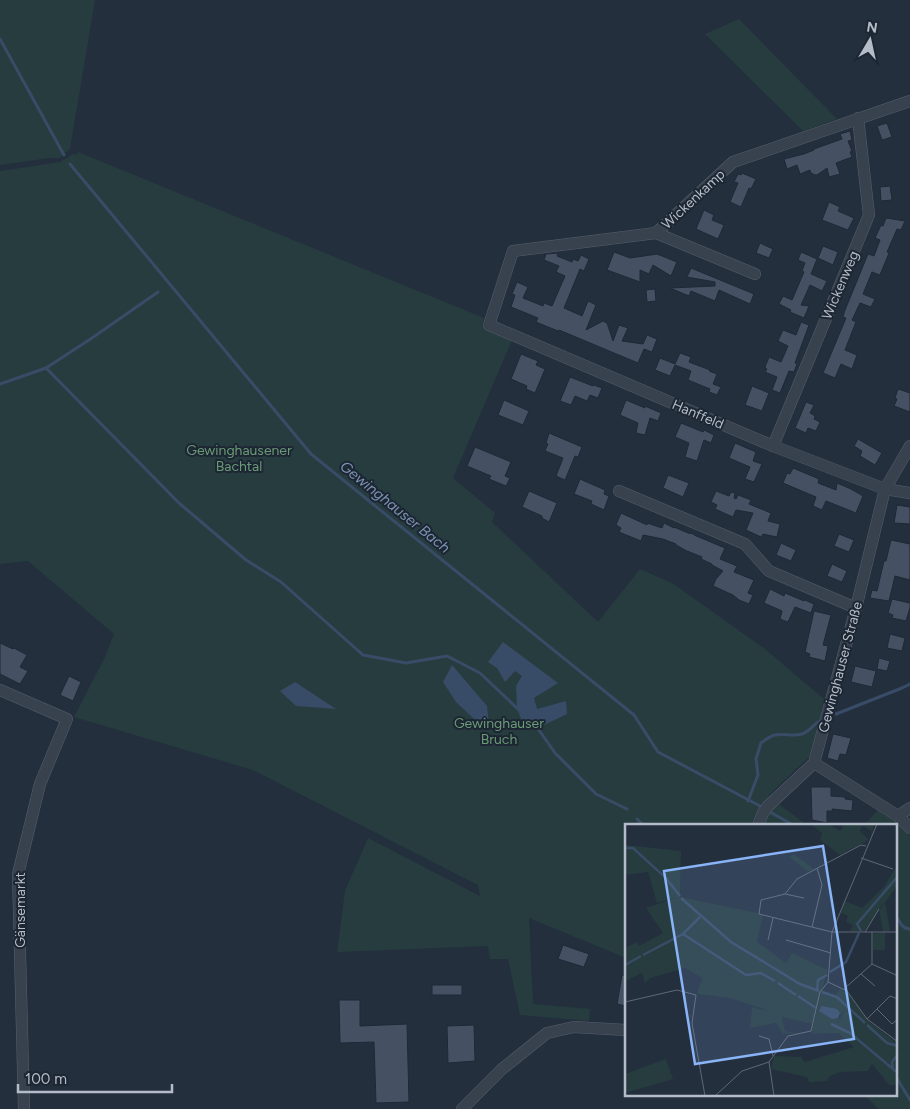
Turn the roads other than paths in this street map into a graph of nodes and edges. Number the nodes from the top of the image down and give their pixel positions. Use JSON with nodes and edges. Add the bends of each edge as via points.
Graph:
{"nodes":[{"id":1,"x":910,"y":101,"type":"edge"},
{"id":2,"x":858,"y":118,"type":"junction"},
{"id":3,"x":656,"y":233,"type":"junction"},
{"id":4,"x":755,"y":274,"type":"dead end"},
{"id":5,"x":489,"y":325,"type":"joint"},
{"id":6,"x":773,"y":446,"type":"junction"},
{"id":7,"x":910,"y":446,"type":"edge"},
{"id":8,"x":885,"y":489,"type":"junction"},
{"id":9,"x":619,"y":492,"type":"dead end"},
{"id":10,"x":910,"y":493,"type":"edge"},
{"id":11,"x":856,"y":608,"type":"junction"},
{"id":12,"x":0,"y":690,"type":"edge"},
{"id":13,"x":814,"y":763,"type":"junction"},
{"id":14,"x":910,"y":808,"type":"edge"},
{"id":15,"x":898,"y":816,"type":"junction"},
{"id":16,"x":758,"y":824,"type":"edge"},
{"id":17,"x":910,"y":828,"type":"edge"},
{"id":18,"x":625,"y":1030,"type":"edge"},
{"id":19,"x":24,"y":1109,"type":"edge"},
{"id":20,"x":462,"y":1109,"type":"edge"}],
"edges":[{"from":1,"to":2,"type":"street","name":"Wickenkamp"},
{"from":2,"to":3,"type":"street","name":"Wickenkamp","via":[[732,162]]},
{"from":2,"to":6,"type":"street","name":"Wickenweg","via":[[869,215]]},
{"from":3,"to":4,"type":"street"},
{"from":3,"to":5,"type":"street","name":"Wickenkamp","via":[[513,251]]},
{"from":5,"to":6,"type":"street","name":"Hanffeld"},
{"from":6,"to":8,"type":"street","name":"Hanffeld"},
{"from":7,"to":8,"type":"street","name":"Gewinghauser Straße"},
{"from":8,"to":10,"type":"street","name":"Hanffeld"},
{"from":8,"to":11,"type":"street","name":"Gewinghauser Straße"},
{"from":9,"to":11,"type":"street","via":[[745,544],[769,571]]},
{"from":11,"to":13,"type":"street","name":"Gewinghauser Straße"},
{"from":12,"to":19,"type":"street","name":"Gänsemarkt","via":[[67,719],[40,784],[18,874]]},
{"from":13,"to":15,"type":"street"},
{"from":13,"to":16,"type":"street","via":[[765,809]]},
{"from":14,"to":15,"type":"street"},
{"from":15,"to":17,"type":"street"},
{"from":18,"to":20,"type":"street","via":[[574,1027],[547,1033],[502,1069]]}]}
